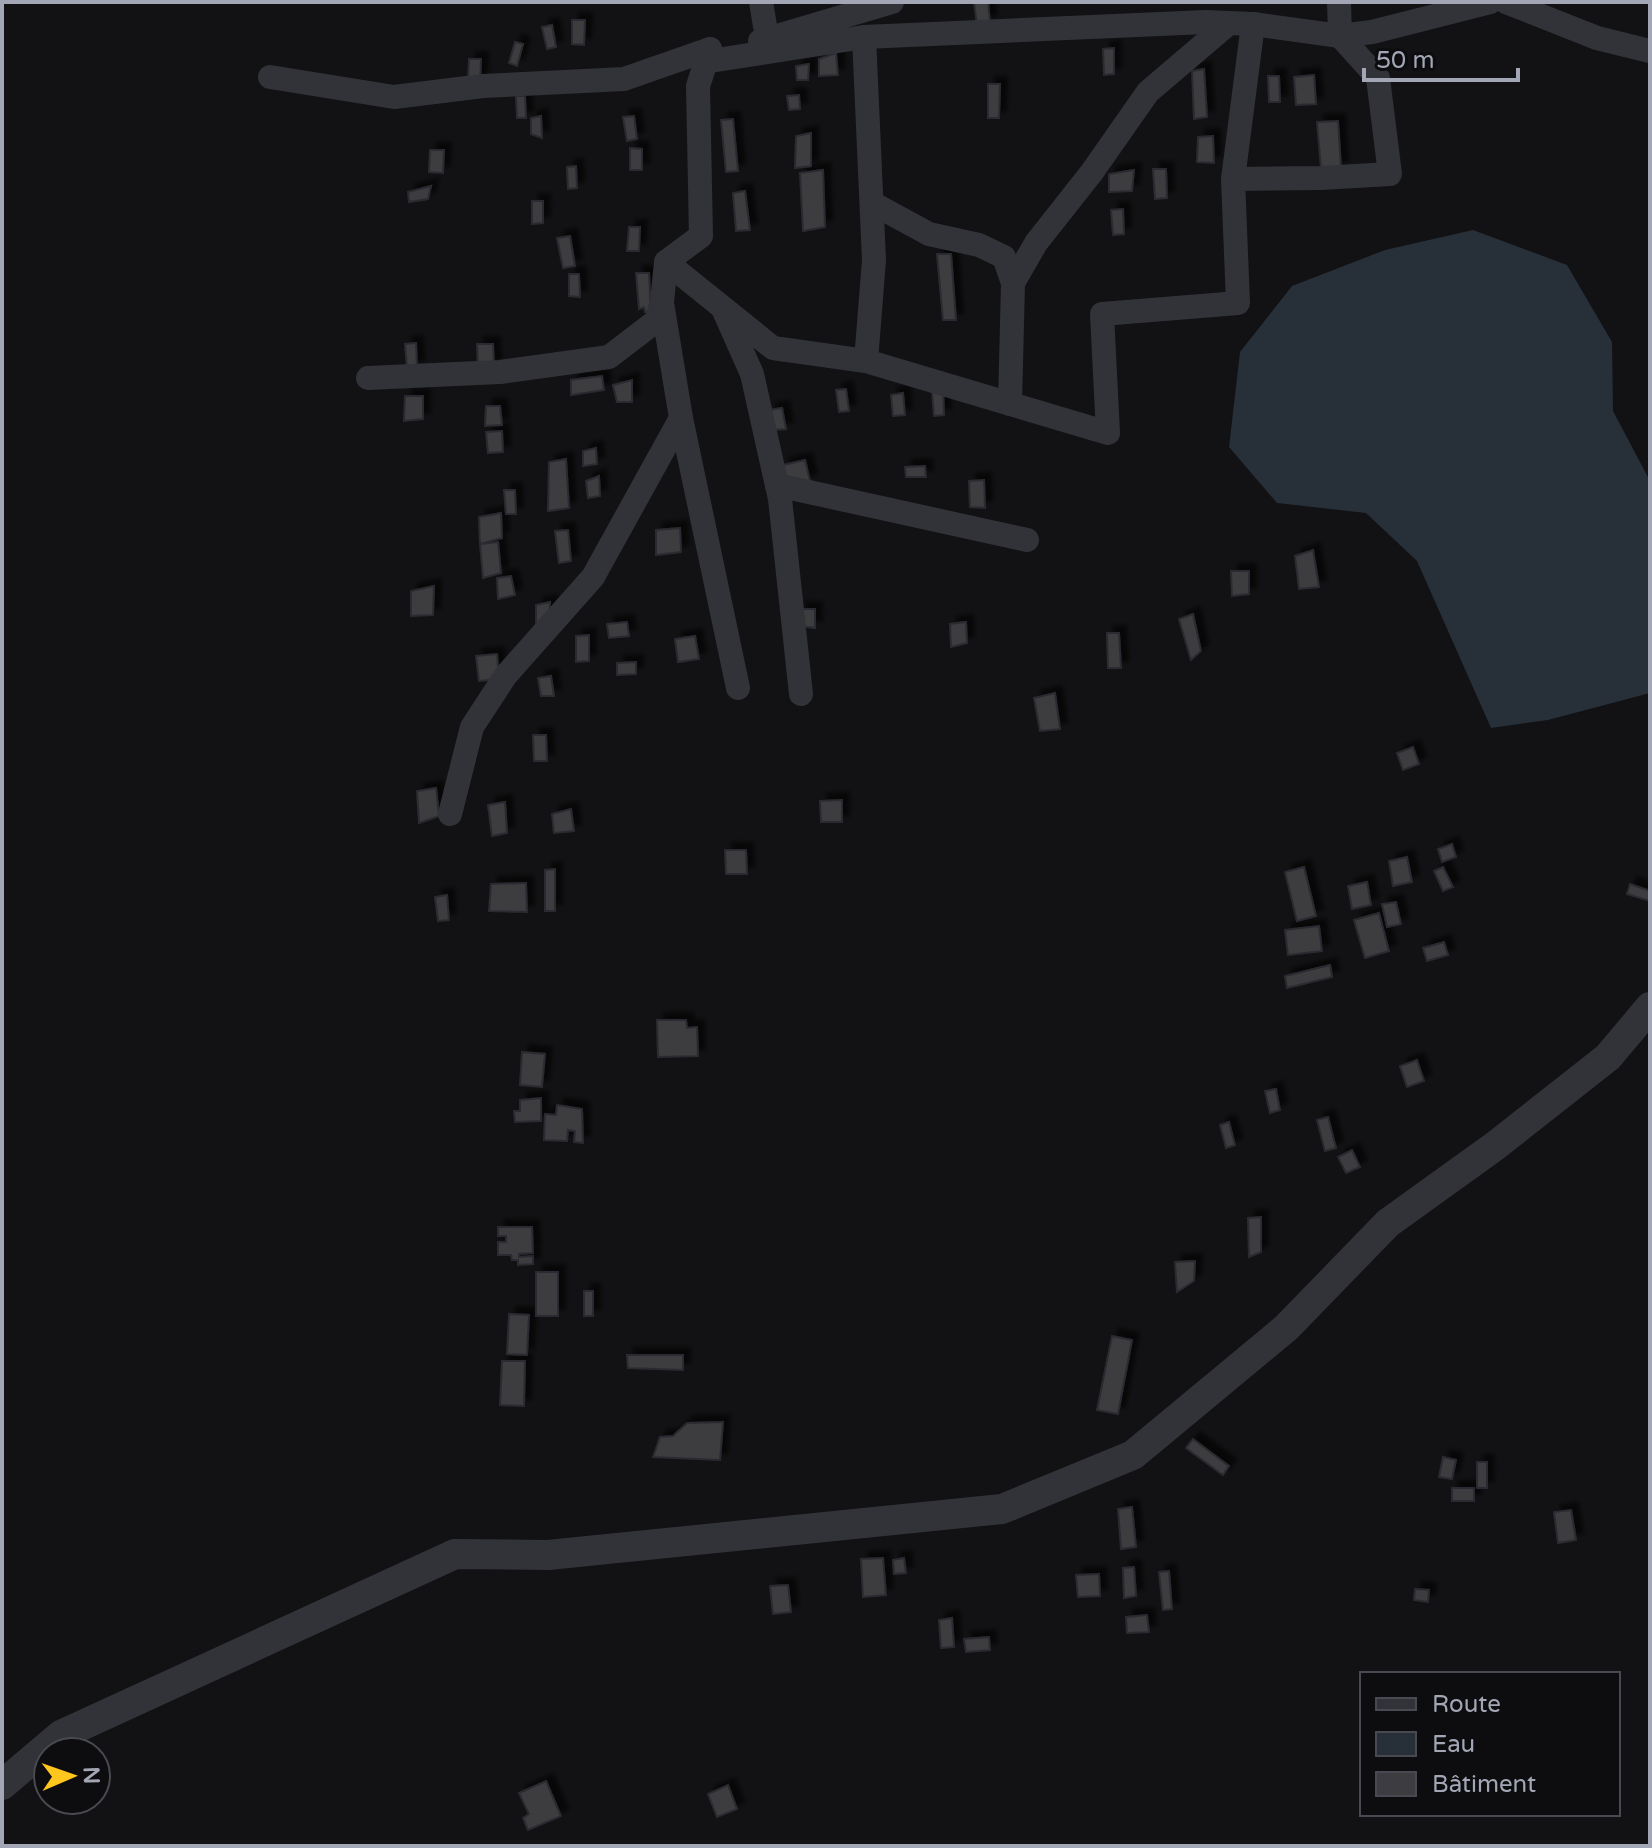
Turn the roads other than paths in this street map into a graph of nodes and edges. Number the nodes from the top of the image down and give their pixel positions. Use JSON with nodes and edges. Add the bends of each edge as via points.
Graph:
{"nodes":[{"id":1,"x":761,"y":2,"type":"edge"},
{"id":2,"x":892,"y":2,"type":"edge"},
{"id":3,"x":1339,"y":2,"type":"edge"},
{"id":4,"x":1490,"y":2,"type":"edge"},
{"id":5,"x":1506,"y":2,"type":"edge"},
{"id":6,"x":1241,"y":23,"type":"junction"},
{"id":7,"x":1340,"y":36,"type":"junction"},
{"id":8,"x":864,"y":37,"type":"junction"},
{"id":9,"x":767,"y":38,"type":"junction"},
{"id":10,"x":1650,"y":51,"type":"edge"},
{"id":11,"x":710,"y":55,"type":"junction"},
{"id":12,"x":270,"y":77,"type":"dead end"},
{"id":13,"x":1233,"y":179,"type":"junction"},
{"id":14,"x":872,"y":203,"type":"junction"},
{"id":15,"x":666,"y":262,"type":"junction"},
{"id":16,"x":1013,"y":283,"type":"junction"},
{"id":17,"x":662,"y":302,"type":"junction"},
{"id":18,"x":722,"y":307,"type":"junction"},
{"id":19,"x":866,"y":361,"type":"junction"},
{"id":20,"x":368,"y":378,"type":"dead end"},
{"id":21,"x":1010,"y":404,"type":"junction"},
{"id":22,"x":681,"y":418,"type":"junction"},
{"id":23,"x":777,"y":485,"type":"junction"},
{"id":24,"x":1027,"y":540,"type":"dead end"},
{"id":25,"x":738,"y":688,"type":"dead end"},
{"id":26,"x":801,"y":694,"type":"dead end"},
{"id":27,"x":450,"y":814,"type":"dead end"},
{"id":28,"x":1650,"y":1007,"type":"edge"},
{"id":29,"x":2,"y":1785,"type":"edge"}],
"edges":[{"from":1,"to":9,"type":"street"},
{"from":2,"to":9,"type":"street"},
{"from":3,"to":7,"type":"street"},
{"from":4,"to":7,"type":"street"},
{"from":5,"to":10,"type":"street","via":[[1597,38]]},
{"from":6,"to":7,"type":"street"},
{"from":6,"to":8,"type":"street"},
{"from":6,"to":13,"type":"street"},
{"from":6,"to":16,"type":"street","via":[[1148,92],[1036,243]]},
{"from":7,"to":13,"type":"street","via":[[1378,78],[1390,174]]},
{"from":8,"to":11,"type":"street"},
{"from":8,"to":14,"type":"street"},
{"from":9,"to":11,"type":"street"},
{"from":11,"to":12,"type":"street","via":[[624,79],[483,86],[394,97]]},
{"from":11,"to":15,"type":"street","via":[[698,86],[701,236]]},
{"from":13,"to":21,"type":"street","via":[[1238,303],[1102,314],[1108,433]]},
{"from":14,"to":16,"type":"street","via":[[929,234],[979,245],[1004,257]]},
{"from":14,"to":19,"type":"street","via":[[874,260]]},
{"from":15,"to":17,"type":"street"},
{"from":15,"to":18,"type":"street"},
{"from":16,"to":21,"type":"street"},
{"from":17,"to":20,"type":"street","via":[[656,321],[609,357],[500,372]]},
{"from":17,"to":22,"type":"street"},
{"from":18,"to":19,"type":"street","via":[[773,348]]},
{"from":18,"to":23,"type":"street","via":[[752,374]]},
{"from":19,"to":21,"type":"street"},
{"from":22,"to":25,"type":"street"},
{"from":22,"to":27,"type":"street","via":[[593,577],[506,675],[472,727]]},
{"from":23,"to":24,"type":"street"},
{"from":23,"to":26,"type":"street"},
{"from":28,"to":29,"type":"street","via":[[1608,1057],[1388,1223],[1286,1328],[1133,1455],[1002,1509],[548,1555],[455,1554],[61,1735]]}]}
